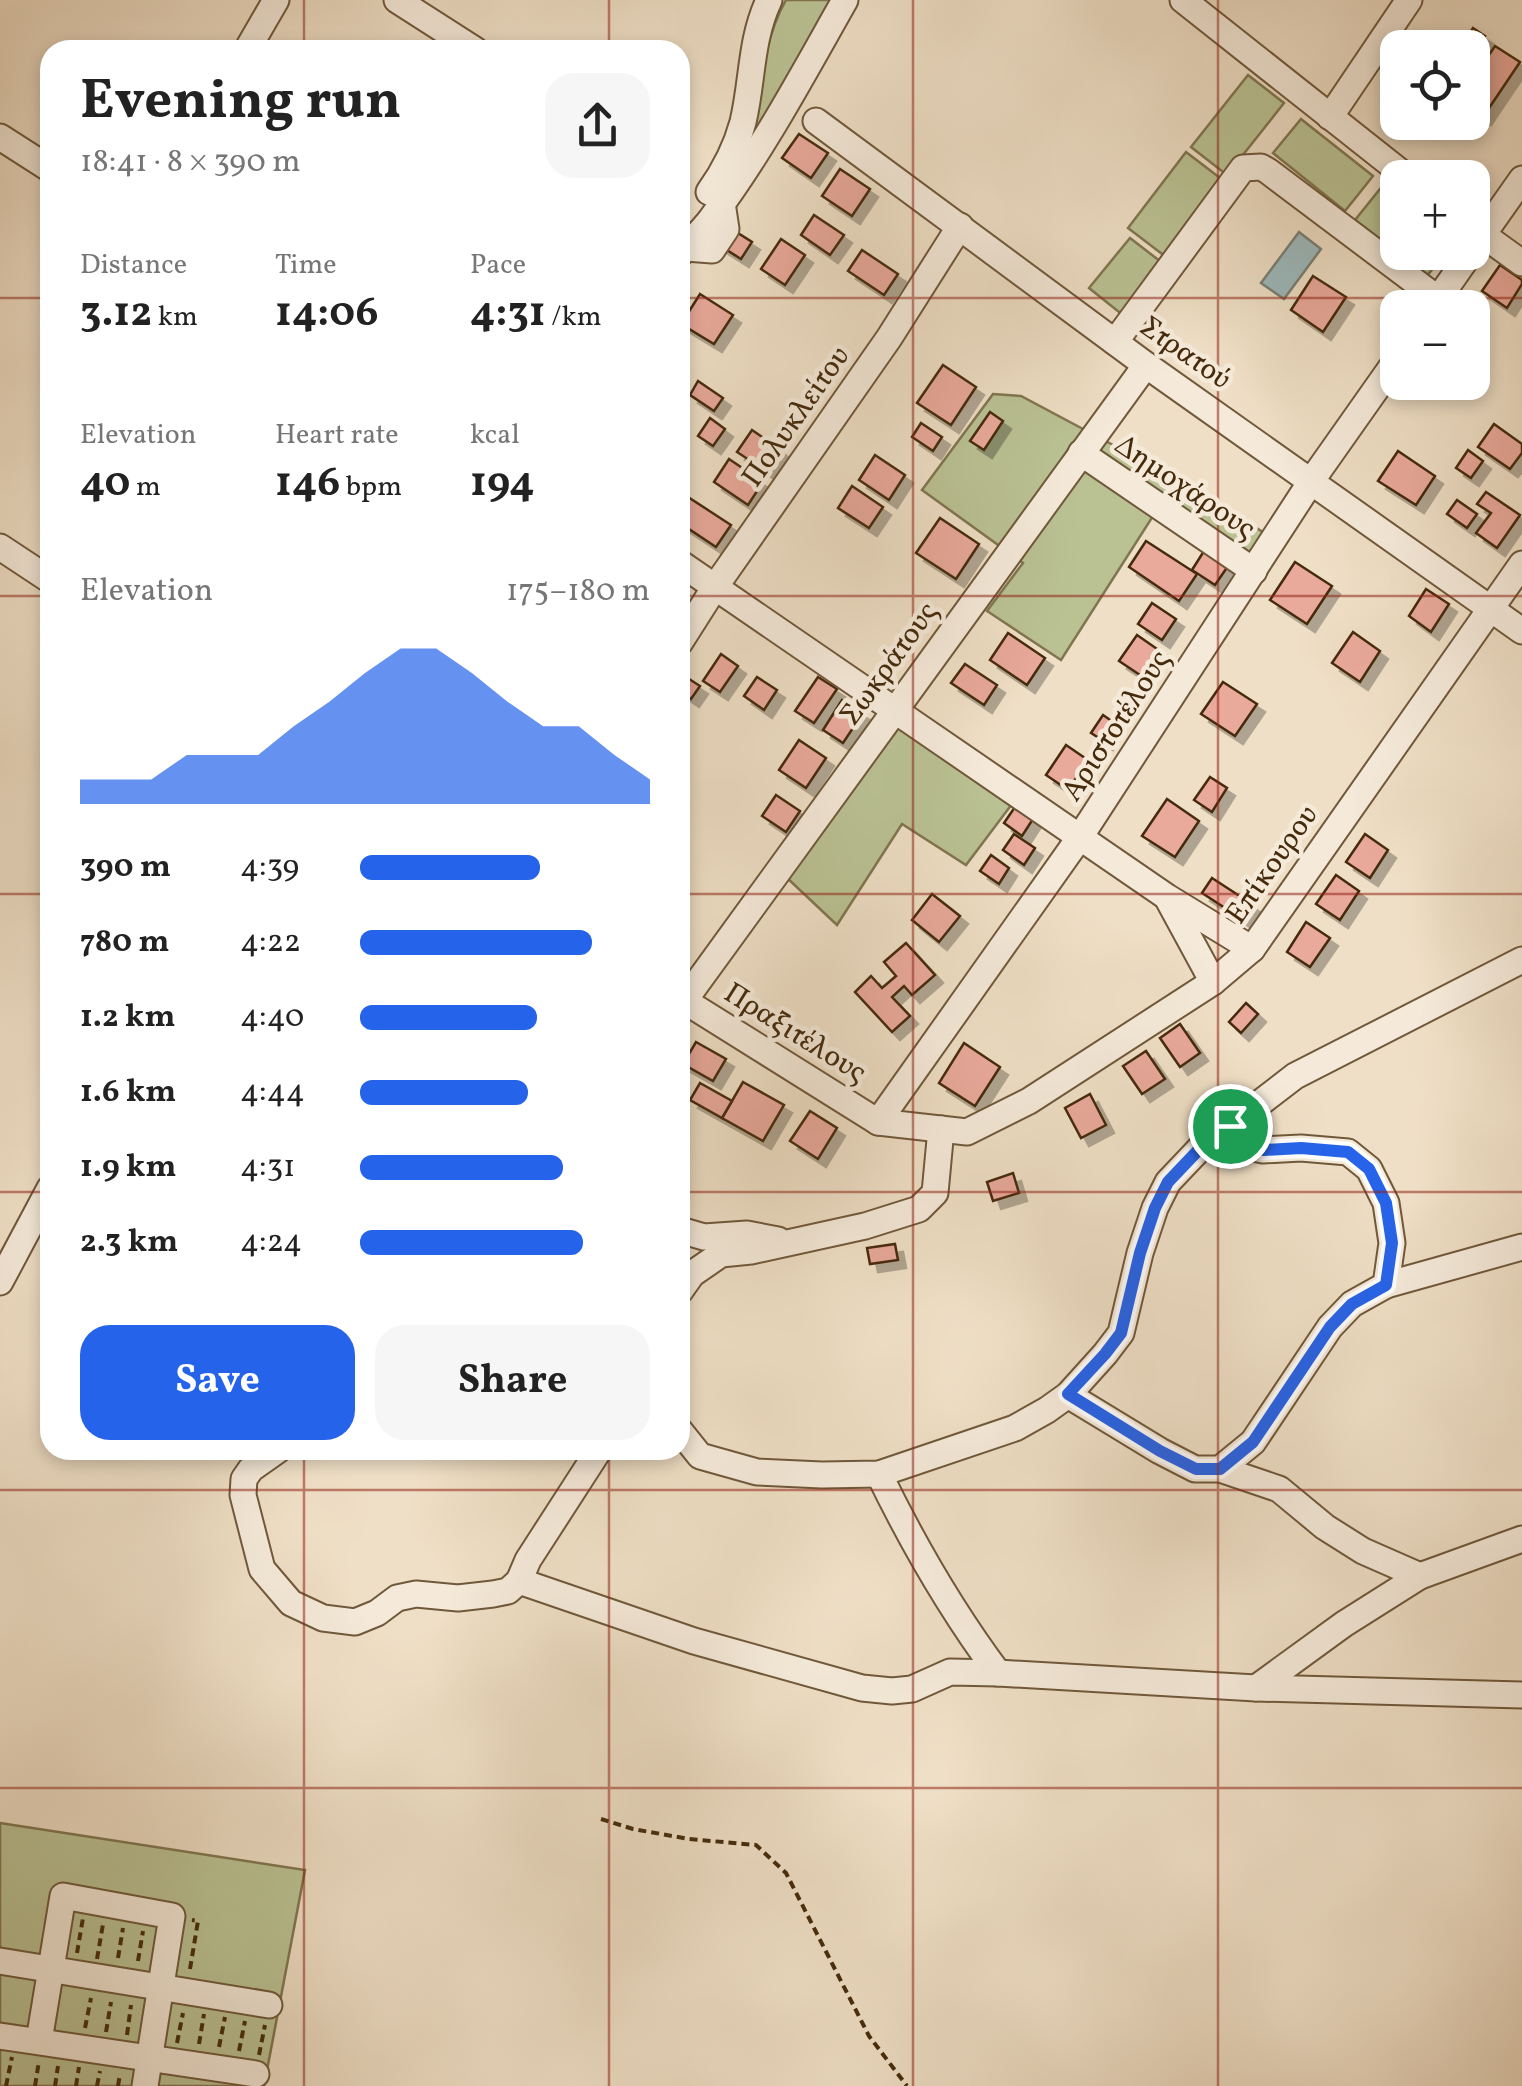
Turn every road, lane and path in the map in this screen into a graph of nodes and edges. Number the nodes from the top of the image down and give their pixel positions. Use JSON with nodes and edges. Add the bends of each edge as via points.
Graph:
{"nodes":[{"id":1,"x":276,"y":0,"type":"edge"},
{"id":2,"x":396,"y":0,"type":"edge"},
{"id":3,"x":769,"y":0,"type":"edge"},
{"id":4,"x":845,"y":0,"type":"edge"},
{"id":5,"x":1184,"y":0,"type":"edge"},
{"id":6,"x":1408,"y":0,"type":"edge"},
{"id":7,"x":254,"y":40,"type":"edge"},
{"id":8,"x":459,"y":40,"type":"edge"},
{"id":9,"x":1330,"y":117,"type":"junction"},
{"id":10,"x":816,"y":121,"type":"dead end"},
{"id":11,"x":0,"y":137,"type":"edge"},
{"id":12,"x":1385,"y":160,"type":"edge"},
{"id":13,"x":40,"y":163,"type":"edge"},
{"id":14,"x":1522,"y":179,"type":"edge"},
{"id":15,"x":1490,"y":221,"type":"edge"},
{"id":16,"x":960,"y":226,"type":"junction"},
{"id":17,"x":690,"y":229,"type":"edge"},
{"id":18,"x":690,"y":243,"type":"edge"},
{"id":19,"x":1490,"y":248,"type":"edge"},
{"id":20,"x":1522,"y":264,"type":"edge"},
{"id":21,"x":1419,"y":290,"type":"edge"},
{"id":22,"x":1115,"y":342,"type":"junction"},
{"id":23,"x":1146,"y":365,"type":"junction"},
{"id":24,"x":1380,"y":384,"type":"edge"},
{"id":25,"x":1081,"y":453,"type":"junction"},
{"id":26,"x":1312,"y":480,"type":"junction"},
{"id":27,"x":0,"y":547,"type":"edge"},
{"id":28,"x":1522,"y":564,"type":"edge"},
{"id":29,"x":690,"y":570,"type":"edge"},
{"id":30,"x":1254,"y":572,"type":"junction"},
{"id":31,"x":40,"y":573,"type":"edge"},
{"id":32,"x":715,"y":586,"type":"junction"},
{"id":33,"x":1490,"y":610,"type":"junction"},
{"id":34,"x":690,"y":626,"type":"edge"},
{"id":35,"x":1522,"y":631,"type":"edge"},
{"id":36,"x":894,"y":710,"type":"junction"},
{"id":37,"x":1080,"y":837,"type":"junction"},
{"id":38,"x":1167,"y":897,"type":"junction"},
{"id":39,"x":1252,"y":950,"type":"junction"},
{"id":40,"x":1522,"y":960,"type":"edge"},
{"id":41,"x":1213,"y":982,"type":"junction"},
{"id":42,"x":690,"y":989,"type":"edge"},
{"id":43,"x":690,"y":1005,"type":"edge"},
{"id":44,"x":878,"y":1122,"type":"junction"},
{"id":45,"x":1230,"y":1126,"type":"junction"},
{"id":46,"x":941,"y":1129,"type":"junction"},
{"id":47,"x":40,"y":1207,"type":"edge"},
{"id":48,"x":690,"y":1233,"type":"edge"},
{"id":49,"x":794,"y":1243,"type":"junction"},
{"id":50,"x":1522,"y":1247,"type":"edge"},
{"id":51,"x":690,"y":1277,"type":"edge"},
{"id":52,"x":0,"y":1282,"type":"edge"},
{"id":53,"x":1386,"y":1285,"type":"junction"},
{"id":54,"x":1068,"y":1394,"type":"junction"},
{"id":55,"x":690,"y":1444,"type":"edge"},
{"id":56,"x":264,"y":1460,"type":"edge"},
{"id":57,"x":593,"y":1460,"type":"edge"},
{"id":58,"x":1220,"y":1469,"type":"junction"},
{"id":59,"x":879,"y":1474,"type":"junction"},
{"id":60,"x":1522,"y":1539,"type":"edge"},
{"id":61,"x":1420,"y":1576,"type":"junction"},
{"id":62,"x":520,"y":1581,"type":"junction"},
{"id":63,"x":998,"y":1672,"type":"junction"},
{"id":64,"x":1256,"y":1688,"type":"junction"},
{"id":65,"x":1522,"y":1694,"type":"edge"},
{"id":66,"x":601,"y":1819,"type":"dead end"},
{"id":67,"x":0,"y":1961,"type":"edge"},
{"id":68,"x":51,"y":1969,"type":"junction"},
{"id":69,"x":161,"y":1987,"type":"junction"},
{"id":70,"x":238,"y":2000,"type":"junction"},
{"id":71,"x":18,"y":2038,"type":"edge"},
{"id":72,"x":150,"y":2057,"type":"junction"},
{"id":73,"x":226,"y":2069,"type":"junction"},
{"id":74,"x":6,"y":2086,"type":"edge"},
{"id":75,"x":145,"y":2086,"type":"edge"},
{"id":76,"x":906,"y":2086,"type":"edge"}],
"edges":[{"from":1,"to":7,"type":"street"},
{"from":2,"to":8,"type":"street"},
{"from":3,"to":17,"type":"street","via":[[754,43],[739,134]]},
{"from":4,"to":18,"type":"street","via":[[768,132]]},
{"from":5,"to":9,"type":"street"},
{"from":6,"to":9,"type":"street"},
{"from":9,"to":12,"type":"street"},
{"from":10,"to":16,"type":"street","name":"Στρατού"},
{"from":11,"to":13,"type":"street"},
{"from":14,"to":15,"type":"street"},
{"from":16,"to":22,"type":"street","name":"Στρατού"},
{"from":16,"to":32,"type":"street","name":"Πολυκλείτου"},
{"from":19,"to":20,"type":"street"},
{"from":21,"to":22,"type":"street","via":[[1268,171],[1252,166],[1243,168]]},
{"from":22,"to":23,"type":"street","name":"Στρατού"},
{"from":23,"to":25,"type":"street","name":"Σωκράτους"},
{"from":23,"to":26,"type":"street","name":"Στρατού"},
{"from":24,"to":26,"type":"street","name":"Αριστοτέλους"},
{"from":25,"to":30,"type":"street","name":"Δημοχάρους"},
{"from":25,"to":36,"type":"street","name":"Σωκράτους"},
{"from":26,"to":30,"type":"street","name":"Αριστοτέλους"},
{"from":26,"to":33,"type":"street","name":"Στρατού"},
{"from":27,"to":31,"type":"street"},
{"from":28,"to":33,"type":"street","name":"Επίκουρου"},
{"from":29,"to":32,"type":"street"},
{"from":30,"to":37,"type":"street","name":"Αριστοτέλους"},
{"from":32,"to":34,"type":"street","name":"Πολυκλείτου"},
{"from":32,"to":36,"type":"street"},
{"from":33,"to":35,"type":"street","name":"Στρατού"},
{"from":33,"to":39,"type":"street","name":"Επίκουρου"},
{"from":36,"to":37,"type":"street"},
{"from":36,"to":42,"type":"street","name":"Σωκράτους"},
{"from":37,"to":38,"type":"street"},
{"from":37,"to":44,"type":"street","name":"Αριστοτέλους"},
{"from":38,"to":39,"type":"street"},
{"from":38,"to":41,"type":"street"},
{"from":39,"to":41,"type":"street","name":"Επίκουρου"},
{"from":40,"to":45,"type":"street","via":[[1295,1076]]},
{"from":41,"to":46,"type":"street","name":"Επίκουρου","via":[[1030,1100],[967,1132]]},
{"from":43,"to":44,"type":"street","name":"Πραξιτέλους"},
{"from":44,"to":46,"type":"street","name":"Επίκουρου"},
{"from":45,"to":53,"type":"street","via":[[1248,1146],[1348,1152],[1369,1169],[1386,1203],[1392,1243]]},
{"from":45,"to":54,"type":"street","via":[[1168,1182],[1140,1253],[1121,1333]]},
{"from":46,"to":49,"type":"street","via":[[936,1193],[919,1209]]},
{"from":47,"to":52,"type":"street"},
{"from":48,"to":49,"type":"street"},
{"from":49,"to":51,"type":"street","via":[[721,1254]]},
{"from":50,"to":53,"type":"street"},
{"from":53,"to":58,"type":"street","via":[[1352,1304],[1330,1327],[1253,1442]]},
{"from":54,"to":58,"type":"street","via":[[1196,1469]]},
{"from":54,"to":59,"type":"street","via":[[1014,1428]]},
{"from":55,"to":59,"type":"street","via":[[700,1456],[757,1472]]},
{"from":56,"to":62,"type":"street","via":[[244,1479],[243,1495],[262,1569],[291,1603],[323,1618],[355,1622],[397,1598],[493,1594]]},
{"from":57,"to":62,"type":"street"},
{"from":58,"to":61,"type":"street","via":[[1278,1489],[1325,1528]]},
{"from":59,"to":63,"type":"street","via":[[940,1588]]},
{"from":60,"to":61,"type":"street"},
{"from":61,"to":64,"type":"street"},
{"from":62,"to":63,"type":"street","via":[[694,1641],[862,1688],[912,1690],[950,1672]]},
{"from":63,"to":64,"type":"street"},
{"from":64,"to":65,"type":"street"},
{"from":66,"to":76,"type":"path","via":[[633,1830],[756,1845],[786,1873],[869,2036]]},
{"from":67,"to":68,"type":"street"},
{"from":68,"to":69,"type":"street"},
{"from":68,"to":69,"type":"street","via":[[63,1896],[172,1916]]},
{"from":68,"to":71,"type":"street"},
{"from":69,"to":70,"type":"street"},
{"from":69,"to":72,"type":"street"},
{"from":70,"to":73,"type":"path"},
{"from":70,"to":73,"type":"path"},
{"from":70,"to":73,"type":"path"},
{"from":70,"to":73,"type":"path"},
{"from":71,"to":72,"type":"street"},
{"from":71,"to":74,"type":"path"},
{"from":72,"to":73,"type":"street"},
{"from":72,"to":75,"type":"street"}]}
